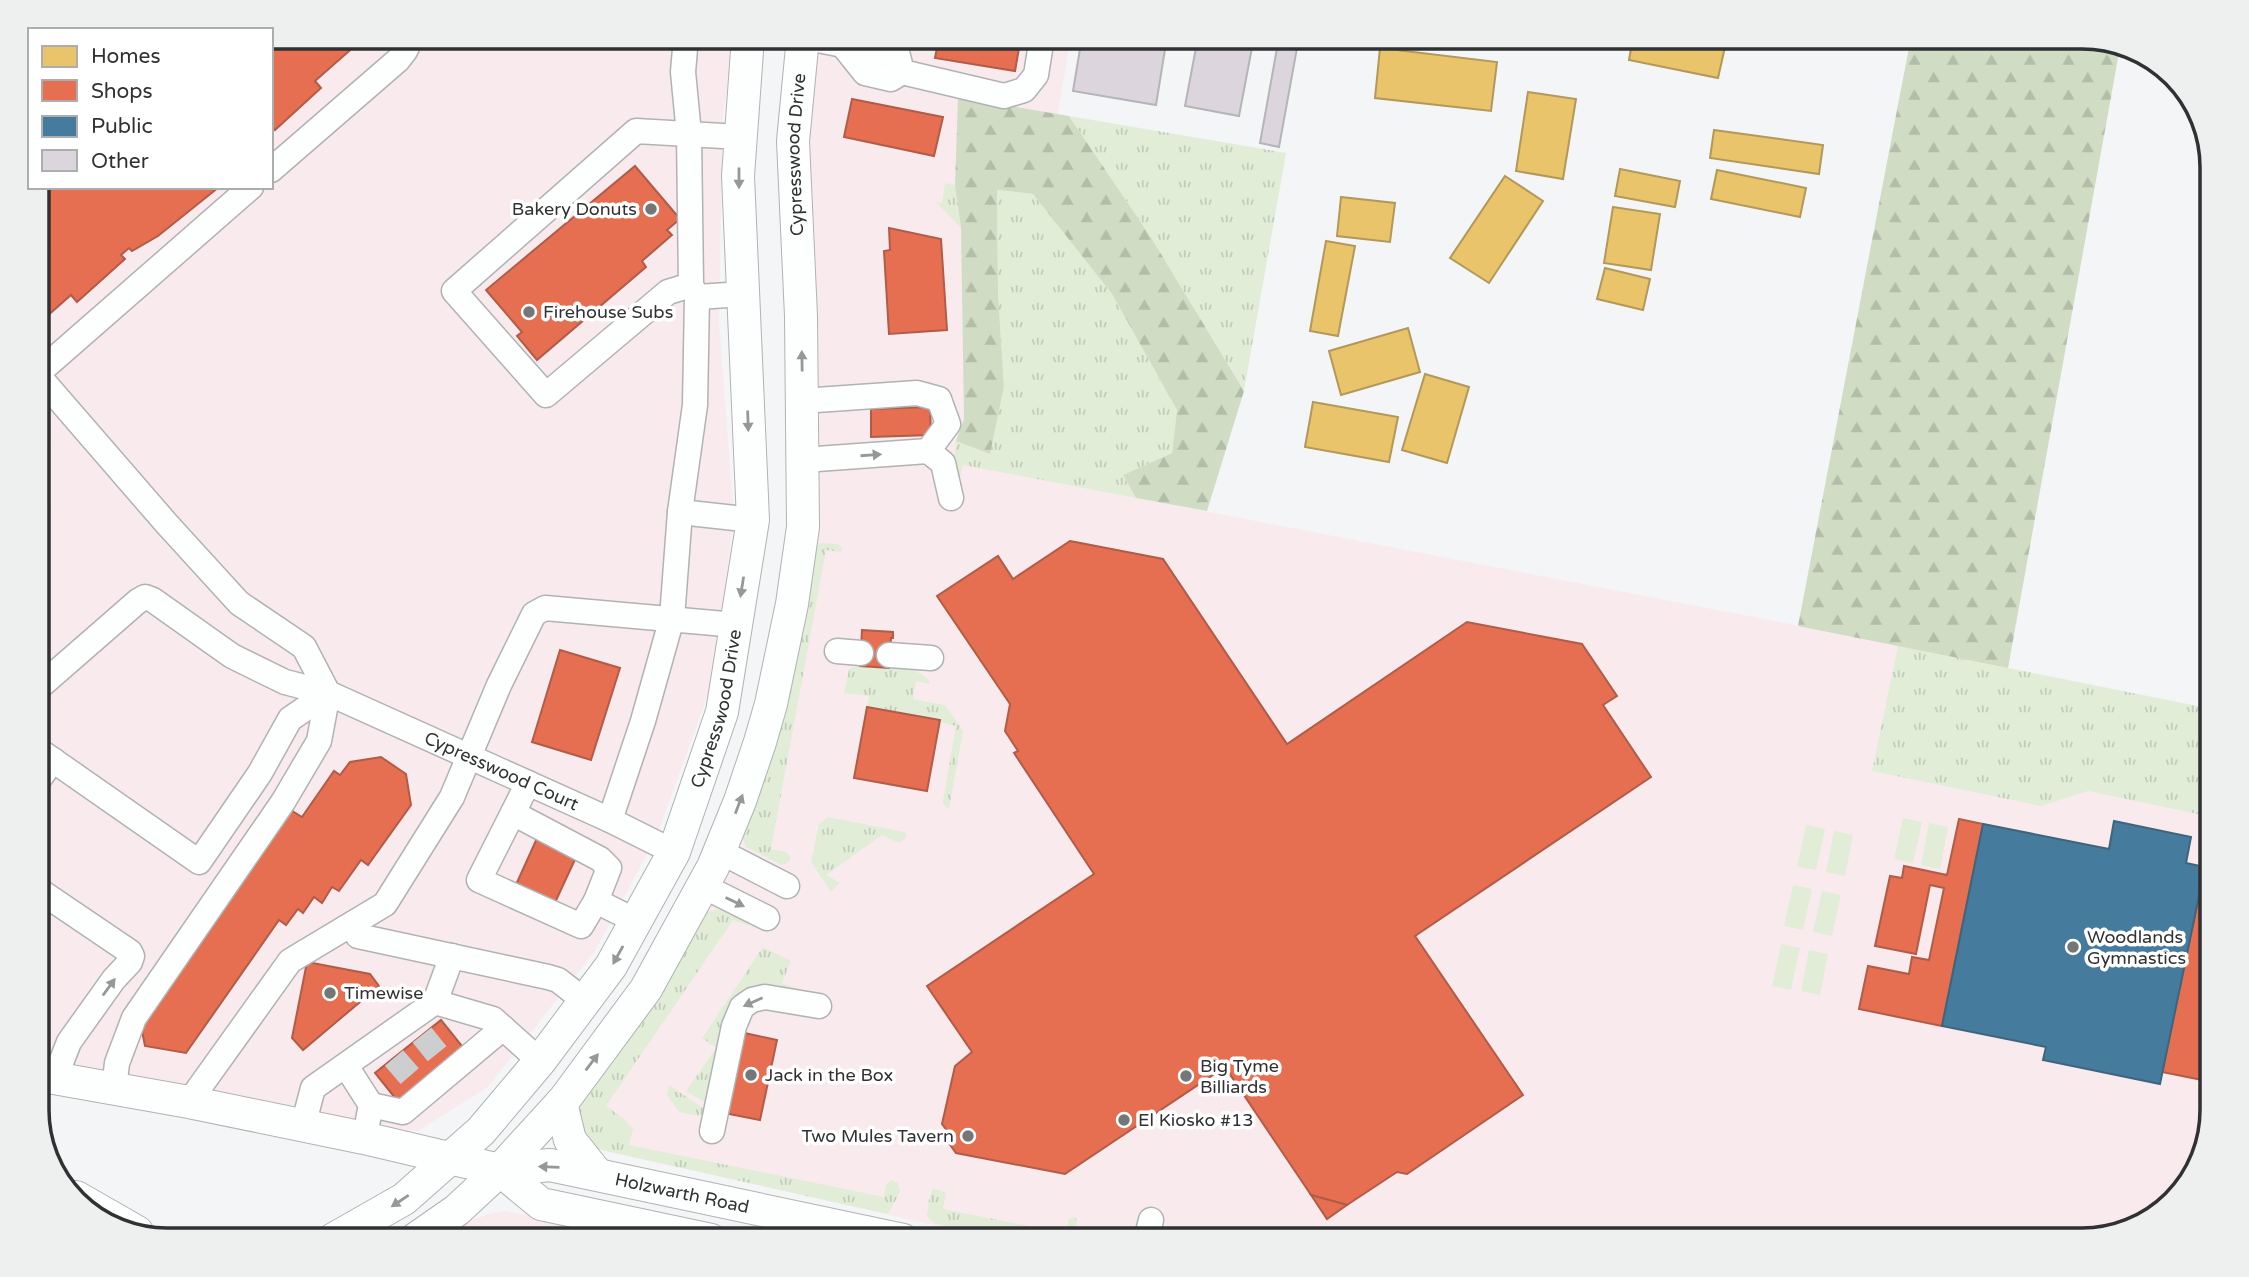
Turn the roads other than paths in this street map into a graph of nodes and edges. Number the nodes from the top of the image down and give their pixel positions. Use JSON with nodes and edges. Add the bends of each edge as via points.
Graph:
{"nodes":[{"id":1,"x":406,"y":49,"type":"edge"},
{"id":2,"x":685,"y":49,"type":"edge"},
{"id":3,"x":747,"y":49,"type":"edge"},
{"id":4,"x":802,"y":49,"type":"edge"},
{"id":5,"x":846,"y":49,"type":"edge"},
{"id":6,"x":1040,"y":49,"type":"edge"},
{"id":7,"x":900,"y":55,"type":"edge"},
{"id":8,"x":689,"y":134,"type":"junction"},
{"id":9,"x":740,"y":137,"type":"junction"},
{"id":10,"x":793,"y":141,"type":"junction"},
{"id":11,"x":273,"y":168,"type":"edge"},
{"id":12,"x":249,"y":189,"type":"edge"},
{"id":13,"x":694,"y":291,"type":"junction"},
{"id":14,"x":743,"y":294,"type":"junction"},
{"id":15,"x":49,"y":364,"type":"edge"},
{"id":16,"x":49,"y":388,"type":"edge"},
{"id":17,"x":802,"y":401,"type":"junction"},
{"id":18,"x":928,"y":451,"type":"junction"},
{"id":19,"x":803,"y":460,"type":"junction"},
{"id":20,"x":951,"y":498,"type":"dead end"},
{"id":21,"x":680,"y":512,"type":"junction"},
{"id":22,"x":753,"y":520,"type":"junction"},
{"id":23,"x":803,"y":527,"type":"junction"},
{"id":24,"x":672,"y":618,"type":"junction"},
{"id":25,"x":736,"y":625,"type":"junction"},
{"id":26,"x":890,"y":655,"type":"dead end"},
{"id":27,"x":931,"y":658,"type":"dead end"},
{"id":28,"x":49,"y":679,"type":"edge"},
{"id":29,"x":328,"y":693,"type":"junction"},
{"id":30,"x":49,"y":758,"type":"edge"},
{"id":31,"x":470,"y":758,"type":"junction"},
{"id":32,"x":528,"y":783,"type":"junction"},
{"id":33,"x":513,"y":813,"type":"junction"},
{"id":34,"x":610,"y":820,"type":"junction"},
{"id":35,"x":719,"y":851,"type":"junction"},
{"id":36,"x":674,"y":852,"type":"junction"},
{"id":37,"x":787,"y":886,"type":"dead end"},
{"id":38,"x":703,"y":887,"type":"junction"},
{"id":39,"x":49,"y":897,"type":"edge"},
{"id":40,"x":596,"y":901,"type":"junction"},
{"id":41,"x":767,"y":918,"type":"dead end"},
{"id":42,"x":636,"y":921,"type":"junction"},
{"id":43,"x":351,"y":925,"type":"junction"},
{"id":44,"x":452,"y":956,"type":"junction"},
{"id":45,"x":585,"y":1000,"type":"junction"},
{"id":46,"x":435,"y":1002,"type":"junction"},
{"id":47,"x":819,"y":1006,"type":"dead end"},
{"id":48,"x":503,"y":1028,"type":"junction"},
{"id":49,"x":540,"y":1061,"type":"junction"},
{"id":50,"x":346,"y":1066,"type":"junction"},
{"id":51,"x":49,"y":1072,"type":"edge"},
{"id":52,"x":49,"y":1078,"type":"edge"},
{"id":53,"x":114,"y":1089,"type":"junction"},
{"id":54,"x":189,"y":1102,"type":"junction"},
{"id":55,"x":561,"y":1103,"type":"junction"},
{"id":56,"x":372,"y":1105,"type":"junction"},
{"id":57,"x":303,"y":1126,"type":"junction"},
{"id":58,"x":712,"y":1132,"type":"dead end"},
{"id":59,"x":365,"y":1138,"type":"junction"},
{"id":60,"x":452,"y":1157,"type":"junction"},
{"id":61,"x":500,"y":1170,"type":"junction"},
{"id":62,"x":597,"y":1174,"type":"junction"},
{"id":63,"x":587,"y":1227,"type":"edge"},
{"id":64,"x":353,"y":1228,"type":"edge"},
{"id":65,"x":431,"y":1228,"type":"edge"},
{"id":66,"x":848,"y":1228,"type":"edge"}],
"edges":[{"from":1,"to":11,"type":"lane"},
{"from":2,"to":8,"type":"lane"},
{"from":3,"to":9,"type":"main road","name":"Cypresswood Drive"},
{"from":4,"to":10,"type":"main road","name":"Cypresswood Drive"},
{"from":5,"to":7,"type":"lane","via":[[865,74],[891,79]]},
{"from":6,"to":7,"type":"lane","via":[[1036,75],[1024,90],[1004,96]]},
{"from":8,"to":9,"type":"lane"},
{"from":8,"to":13,"type":"lane"},
{"from":8,"to":13,"type":"lane","via":[[636,131],[454,290],[547,395],[668,292]]},
{"from":9,"to":10,"type":"main road"},
{"from":9,"to":14,"type":"main road","name":"Cypresswood Drive","one_way":true},
{"from":17,"to":10,"type":"main road","name":"Cypresswood Drive","one_way":true},
{"from":12,"to":15,"type":"lane"},
{"from":13,"to":14,"type":"lane"},
{"from":13,"to":21,"type":"lane","via":[[695,405]]},
{"from":14,"to":22,"type":"main road","name":"Cypresswood Drive","one_way":true},
{"from":16,"to":29,"type":"lane","via":[[239,603],[304,647]]},
{"from":17,"to":18,"type":"lane","via":[[917,393],[939,399],[948,424]]},
{"from":17,"to":19,"type":"main road","name":"Cypresswood Drive"},
{"from":19,"to":18,"type":"lane","one_way":true},
{"from":18,"to":20,"type":"lane","via":[[943,463]]},
{"from":19,"to":23,"type":"main road","name":"Cypresswood Drive"},
{"from":21,"to":22,"type":"lane"},
{"from":21,"to":24,"type":"lane"},
{"from":22,"to":23,"type":"main road"},
{"from":22,"to":25,"type":"main road","name":"Cypresswood Drive","one_way":true},
{"from":35,"to":23,"type":"main road","name":"Cypresswood Drive","one_way":true,"via":[[771,704]]},
{"from":24,"to":25,"type":"lane"},
{"from":24,"to":31,"type":"lane","via":[[545,608],[534,614]]},
{"from":24,"to":34,"type":"lane"},
{"from":25,"to":36,"type":"main road","name":"Cypresswood Drive","via":[[722,712]]},
{"from":26,"to":27,"type":"lane"},
{"from":28,"to":29,"type":"lane","name":"Cypresswood Court","via":[[145,597],[232,656],[285,682]]},
{"from":29,"to":30,"type":"lane","via":[[290,719],[260,773],[199,862]]},
{"from":29,"to":31,"type":"lane","name":"Cypresswood Court"},
{"from":29,"to":53,"type":"lane","via":[[318,741],[283,802],[134,1018],[117,1063]]},
{"from":31,"to":32,"type":"lane","name":"Cypresswood Court"},
{"from":31,"to":43,"type":"lane","via":[[452,797],[385,904]]},
{"from":32,"to":33,"type":"lane"},
{"from":32,"to":34,"type":"lane","name":"Cypresswood Court"},
{"from":33,"to":40,"type":"lane","via":[[609,868]]},
{"from":33,"to":40,"type":"lane","via":[[479,880],[580,926]]},
{"from":34,"to":36,"type":"lane","name":"Cypresswood Court"},
{"from":35,"to":37,"type":"lane"},
{"from":35,"to":38,"type":"main road","name":"Cypresswood Drive"},
{"from":36,"to":42,"type":"main road","name":"Cypresswood Drive"},
{"from":38,"to":41,"type":"lane","one_way":true},
{"from":55,"to":38,"type":"main road","name":"Cypresswood Drive","one_way":true,"via":[[646,989]]},
{"from":51,"to":39,"type":"lane","one_way":true,"via":[[132,956]]},
{"from":40,"to":42,"type":"lane"},
{"from":42,"to":45,"type":"main road","name":"Cypresswood Drive","one_way":true,"via":[[611,967]]},
{"from":43,"to":44,"type":"lane","via":[[358,936]]},
{"from":43,"to":54,"type":"lane","via":[[290,961]]},
{"from":44,"to":45,"type":"lane","via":[[548,976]]},
{"from":44,"to":46,"type":"lane"},
{"from":45,"to":49,"type":"main road","name":"Cypresswood Drive"},
{"from":46,"to":48,"type":"lane","via":[[493,1019]]},
{"from":46,"to":50,"type":"lane","via":[[416,1028],[386,1050]]},
{"from":47,"to":58,"type":"lane","one_way":true,"via":[[765,997],[741,1007]]},
{"from":48,"to":49,"type":"lane"},
{"from":48,"to":56,"type":"lane","via":[[422,1091],[403,1112]]},
{"from":49,"to":60,"type":"main road","name":"Cypresswood Drive"},
{"from":50,"to":56,"type":"lane"},
{"from":50,"to":57,"type":"lane","via":[[313,1088]]},
{"from":52,"to":53,"type":"main road","name":"Holzwarth Road"},
{"from":53,"to":54,"type":"main road","name":"Holzwarth Road"},
{"from":54,"to":57,"type":"main road","name":"Holzwarth Road"},
{"from":55,"to":61,"type":"main road","name":"Cypresswood Drive"},
{"from":55,"to":62,"type":"main road","via":[[570,1140]]},
{"from":56,"to":59,"type":"lane"},
{"from":57,"to":59,"type":"main road","name":"Holzwarth Road"},
{"from":59,"to":60,"type":"main road","name":"Holzwarth Road"},
{"from":60,"to":61,"type":"main road","name":"Holzwarth Road"},
{"from":60,"to":64,"type":"main road","name":"Cypresswood Drive","one_way":true,"via":[[404,1199]]},
{"from":62,"to":61,"type":"main road","name":"Holzwarth Road","one_way":true,"via":[[550,1165]]},
{"from":61,"to":63,"type":"main road","name":"Holzwarth Road","via":[[541,1204]]},
{"from":61,"to":65,"type":"main road","name":"Cypresswood Drive"},
{"from":62,"to":66,"type":"main road","name":"Holzwarth Road"}]}
